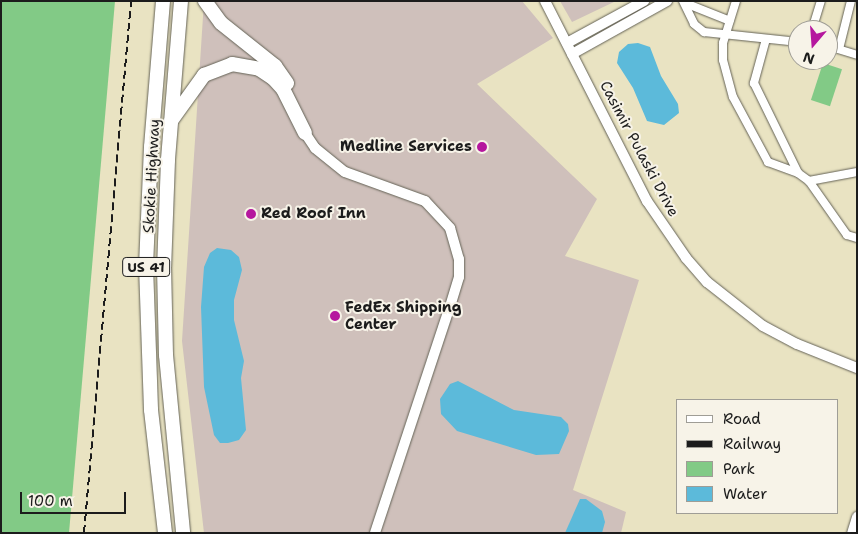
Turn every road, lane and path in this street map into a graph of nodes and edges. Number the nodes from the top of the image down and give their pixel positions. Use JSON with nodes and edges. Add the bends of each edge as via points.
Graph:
{"nodes":[{"id":1,"x":163,"y":1,"type":"edge"},
{"id":2,"x":181,"y":1,"type":"edge"},
{"id":3,"x":205,"y":1,"type":"edge"},
{"id":4,"x":545,"y":1,"type":"edge"},
{"id":5,"x":644,"y":1,"type":"edge"},
{"id":6,"x":666,"y":1,"type":"edge"},
{"id":7,"x":736,"y":1,"type":"edge"},
{"id":8,"x":821,"y":1,"type":"edge"},
{"id":9,"x":851,"y":1,"type":"edge"},
{"id":10,"x":684,"y":2,"type":"edge"},
{"id":11,"x":815,"y":20,"type":"edge"},
{"id":12,"x":730,"y":21,"type":"junction"},
{"id":13,"x":727,"y":34,"type":"junction"},
{"id":14,"x":766,"y":39,"type":"junction"},
{"id":15,"x":788,"y":41,"type":"edge"},
{"id":16,"x":566,"y":44,"type":"junction"},
{"id":17,"x":839,"y":48,"type":"joint"},
{"id":18,"x":572,"y":54,"type":"junction"},
{"id":19,"x":857,"y":55,"type":"edge"},
{"id":20,"x":170,"y":122,"type":"junction"},
{"id":21,"x":305,"y":133,"type":"junction"},
{"id":22,"x":857,"y":172,"type":"edge"},
{"id":23,"x":798,"y":173,"type":"junction"},
{"id":24,"x":809,"y":181,"type":"junction"},
{"id":25,"x":857,"y":238,"type":"edge"},
{"id":26,"x":857,"y":368,"type":"edge"},
{"id":27,"x":857,"y":517,"type":"edge"},
{"id":28,"x":165,"y":533,"type":"edge"},
{"id":29,"x":183,"y":533,"type":"edge"},
{"id":30,"x":375,"y":533,"type":"edge"},
{"id":31,"x":852,"y":533,"type":"edge"}],
"edges":[{"from":1,"to":28,"type":"highway","name":"Skokie Highway","number":"US 41","via":[[149,176],[146,266],[151,410]]},
{"from":2,"to":20,"type":"highway","name":"Skokie Highway","number":"US 41"},
{"from":3,"to":21,"type":"highway","via":[[230,32],[275,66],[292,90]]},
{"from":4,"to":16,"type":"street","name":"Casimir Pulaski Drive"},
{"from":5,"to":16,"type":"street"},
{"from":6,"to":18,"type":"street"},
{"from":7,"to":12,"type":"street"},
{"from":8,"to":11,"type":"street"},
{"from":9,"to":17,"type":"street"},
{"from":10,"to":12,"type":"street"},
{"from":10,"to":13,"type":"street","via":[[694,24],[704,32]]},
{"from":12,"to":13,"type":"street"},
{"from":13,"to":14,"type":"street"},
{"from":13,"to":23,"type":"street","via":[[723,60],[733,98],[768,162]]},
{"from":14,"to":15,"type":"street"},
{"from":14,"to":23,"type":"street","via":[[754,83]]},
{"from":16,"to":18,"type":"street","name":"Casimir Pulaski Drive"},
{"from":17,"to":19,"type":"street"},
{"from":18,"to":26,"type":"street","name":"Casimir Pulaski Drive","via":[[655,215],[707,282],[763,326],[797,344]]},
{"from":20,"to":21,"type":"highway","via":[[204,76],[232,64],[259,70],[273,78],[283,88]]},
{"from":20,"to":29,"type":"highway","name":"Skokie Highway","number":"US 41","via":[[165,213],[166,332]]},
{"from":21,"to":30,"type":"street","via":[[315,148],[345,172],[425,201],[450,228],[459,259],[459,277]]},
{"from":22,"to":24,"type":"street"},
{"from":23,"to":24,"type":"street"},
{"from":24,"to":25,"type":"street","via":[[847,235]]},
{"from":27,"to":31,"type":"main road"}]}
